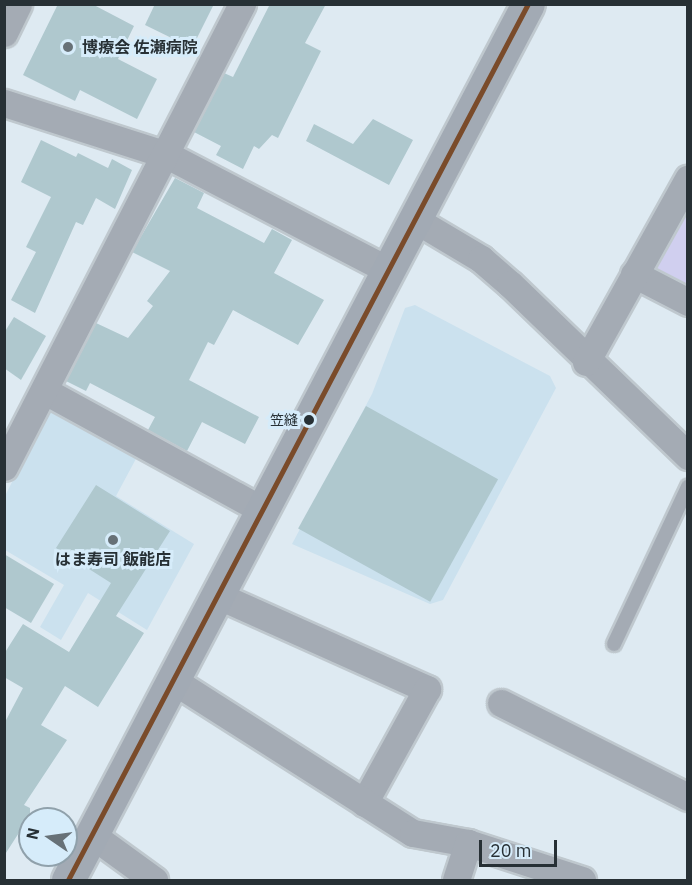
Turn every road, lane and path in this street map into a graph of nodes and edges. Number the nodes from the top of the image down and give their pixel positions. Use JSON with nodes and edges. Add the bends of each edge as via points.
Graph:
{"nodes":[{"id":1,"x":18,"y":4,"type":"edge"},
{"id":2,"x":242,"y":4,"type":"edge"},
{"id":3,"x":528,"y":4,"type":"edge"},
{"id":4,"x":4,"y":33,"type":"edge"},
{"id":5,"x":4,"y":103,"type":"edge"},
{"id":6,"x":167,"y":155,"type":"junction"},
{"id":7,"x":687,"y":178,"type":"edge"},
{"id":8,"x":414,"y":219,"type":"junction"},
{"id":9,"x":388,"y":270,"type":"junction"},
{"id":10,"x":634,"y":274,"type":"junction"},
{"id":11,"x":687,"y":302,"type":"edge"},
{"id":12,"x":586,"y":362,"type":"junction"},
{"id":13,"x":45,"y":391,"type":"junction"},
{"id":14,"x":11,"y":437,"type":"edge"},
{"id":15,"x":687,"y":456,"type":"edge"},
{"id":16,"x":4,"y":467,"type":"edge"},
{"id":17,"x":687,"y":487,"type":"edge"},
{"id":18,"x":264,"y":511,"type":"junction"},
{"id":19,"x":219,"y":596,"type":"junction"},
{"id":20,"x":614,"y":644,"type":"dead end"},
{"id":21,"x":174,"y":681,"type":"junction"},
{"id":22,"x":501,"y":703,"type":"dead end"},
{"id":23,"x":687,"y":797,"type":"edge"},
{"id":24,"x":364,"y":803,"type":"junction"},
{"id":25,"x":92,"y":835,"type":"junction"},
{"id":26,"x":468,"y":843,"type":"junction"},
{"id":27,"x":68,"y":880,"type":"edge"},
{"id":28,"x":154,"y":880,"type":"edge"},
{"id":29,"x":456,"y":880,"type":"edge"},
{"id":30,"x":582,"y":880,"type":"edge"}],
"edges":[{"from":1,"to":4,"type":"street"},
{"from":2,"to":6,"type":"street"},
{"from":3,"to":8,"type":"street"},
{"from":5,"to":6,"type":"street"},
{"from":6,"to":9,"type":"street"},
{"from":6,"to":13,"type":"street"},
{"from":7,"to":10,"type":"street"},
{"from":8,"to":9,"type":"street"},
{"from":8,"to":12,"type":"street","via":[[481,259]]},
{"from":9,"to":18,"type":"street"},
{"from":10,"to":11,"type":"street"},
{"from":10,"to":12,"type":"street"},
{"from":12,"to":15,"type":"street"},
{"from":13,"to":14,"type":"street"},
{"from":13,"to":18,"type":"street"},
{"from":14,"to":16,"type":"street"},
{"from":17,"to":20,"type":"lane"},
{"from":18,"to":19,"type":"street"},
{"from":19,"to":21,"type":"street"},
{"from":19,"to":24,"type":"street","via":[[427,689]]},
{"from":21,"to":24,"type":"street"},
{"from":21,"to":25,"type":"street"},
{"from":22,"to":23,"type":"street"},
{"from":24,"to":26,"type":"street","via":[[413,833]]},
{"from":25,"to":27,"type":"street"},
{"from":25,"to":28,"type":"street"},
{"from":26,"to":29,"type":"street"},
{"from":26,"to":30,"type":"street"}]}
